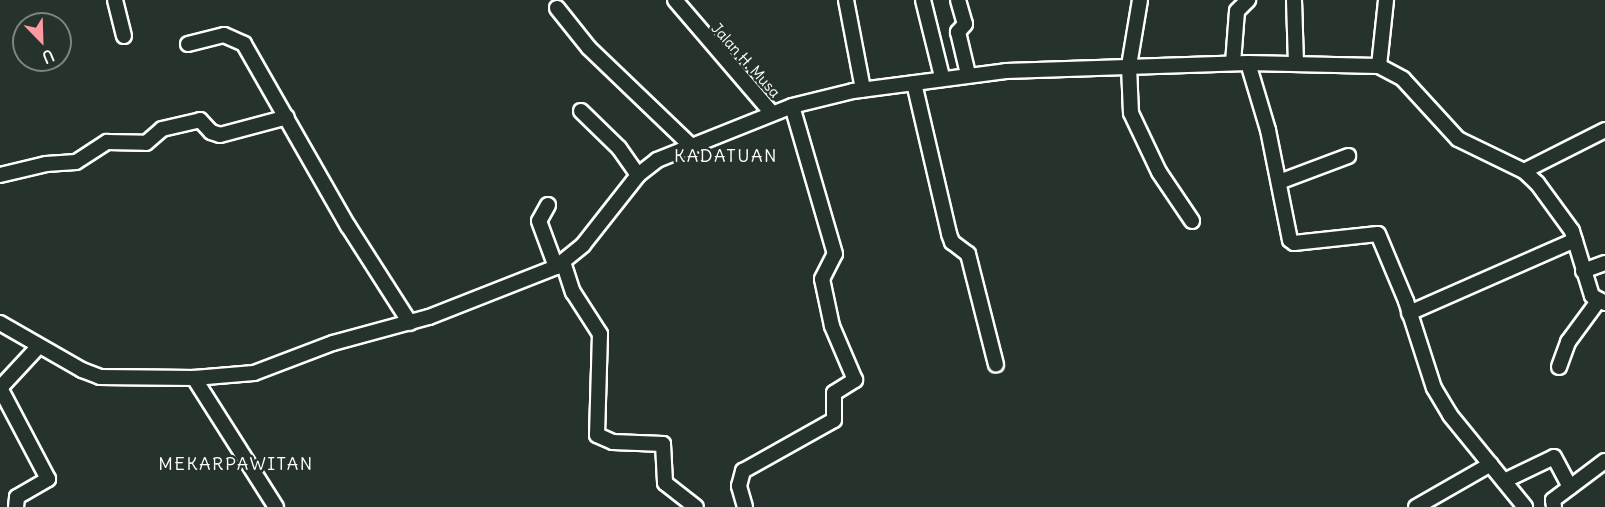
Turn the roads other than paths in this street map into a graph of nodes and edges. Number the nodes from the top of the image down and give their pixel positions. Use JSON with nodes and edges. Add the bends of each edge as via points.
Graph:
{"nodes":[{"id":1,"x":115,"y":0,"type":"edge"},
{"id":2,"x":675,"y":0,"type":"edge"},
{"id":3,"x":846,"y":0,"type":"edge"},
{"id":4,"x":923,"y":0,"type":"edge"},
{"id":5,"x":958,"y":0,"type":"edge"},
{"id":6,"x":1140,"y":0,"type":"edge"},
{"id":7,"x":1248,"y":0,"type":"edge"},
{"id":8,"x":1294,"y":0,"type":"edge"},
{"id":9,"x":1386,"y":0,"type":"edge"},
{"id":10,"x":557,"y":8,"type":"dead end"},
{"id":11,"x":124,"y":36,"type":"dead end"},
{"id":12,"x":188,"y":44,"type":"dead end"},
{"id":13,"x":1233,"y":63,"type":"junction"},
{"id":14,"x":1248,"y":63,"type":"junction"},
{"id":15,"x":1296,"y":64,"type":"junction"},
{"id":16,"x":1129,"y":66,"type":"junction"},
{"id":17,"x":1379,"y":66,"type":"junction"},
{"id":18,"x":968,"y":74,"type":"junction"},
{"id":19,"x":942,"y":77,"type":"junction"},
{"id":20,"x":914,"y":83,"type":"junction"},
{"id":21,"x":863,"y":90,"type":"junction"},
{"id":22,"x":792,"y":106,"type":"junction"},
{"id":23,"x":581,"y":111,"type":"dead end"},
{"id":24,"x":772,"y":113,"type":"junction"},
{"id":25,"x":287,"y":117,"type":"junction"},
{"id":26,"x":1605,"y":130,"type":"edge"},
{"id":27,"x":690,"y":145,"type":"junction"},
{"id":28,"x":1348,"y":156,"type":"dead end"},
{"id":29,"x":1524,"y":171,"type":"junction"},
{"id":30,"x":0,"y":175,"type":"edge"},
{"id":31,"x":638,"y":175,"type":"junction"},
{"id":32,"x":1279,"y":182,"type":"junction"},
{"id":33,"x":548,"y":205,"type":"dead end"},
{"id":34,"x":1192,"y":221,"type":"dead end"},
{"id":35,"x":1575,"y":240,"type":"junction"},
{"id":36,"x":1605,"y":263,"type":"edge"},
{"id":37,"x":559,"y":265,"type":"junction"},
{"id":38,"x":1583,"y":271,"type":"junction"},
{"id":39,"x":1602,"y":301,"type":"edge"},
{"id":40,"x":1409,"y":313,"type":"junction"},
{"id":41,"x":0,"y":323,"type":"edge"},
{"id":42,"x":410,"y":323,"type":"junction"},
{"id":43,"x":38,"y":347,"type":"junction"},
{"id":44,"x":996,"y":365,"type":"dead end"},
{"id":45,"x":1559,"y":367,"type":"dead end"},
{"id":46,"x":194,"y":378,"type":"junction"},
{"id":47,"x":1605,"y":461,"type":"edge"},
{"id":48,"x":1491,"y":464,"type":"junction"},
{"id":49,"x":1504,"y":481,"type":"junction"},
{"id":50,"x":1570,"y":487,"type":"junction"},
{"id":51,"x":16,"y":507,"type":"edge"},
{"id":52,"x":276,"y":507,"type":"edge"},
{"id":53,"x":696,"y":507,"type":"edge"},
{"id":54,"x":745,"y":507,"type":"edge"},
{"id":55,"x":1416,"y":507,"type":"edge"},
{"id":56,"x":1525,"y":507,"type":"edge"},
{"id":57,"x":1554,"y":507,"type":"edge"}],
"edges":[{"from":1,"to":11,"type":"street"},
{"from":2,"to":24,"type":"street","name":"Jalan H. Musa"},
{"from":3,"to":21,"type":"street"},
{"from":4,"to":19,"type":"street"},
{"from":5,"to":18,"type":"street","via":[[965,24],[958,32]]},
{"from":6,"to":16,"type":"street"},
{"from":7,"to":13,"type":"street","via":[[1237,11]]},
{"from":8,"to":15,"type":"street"},
{"from":9,"to":17,"type":"street"},
{"from":10,"to":27,"type":"street","via":[[589,48]]},
{"from":12,"to":25,"type":"street","via":[[224,35],[238,39]]},
{"from":13,"to":14,"type":"street"},
{"from":13,"to":16,"type":"street"},
{"from":14,"to":15,"type":"street"},
{"from":14,"to":32,"type":"street"},
{"from":15,"to":17,"type":"street"},
{"from":16,"to":18,"type":"street"},
{"from":16,"to":34,"type":"street","via":[[1134,122],[1159,172]]},
{"from":17,"to":29,"type":"street","via":[[1403,79],[1458,139]]},
{"from":18,"to":19,"type":"street"},
{"from":19,"to":20,"type":"street"},
{"from":20,"to":21,"type":"street"},
{"from":20,"to":44,"type":"street","via":[[949,234],[952,242],[968,255]]},
{"from":21,"to":22,"type":"street"},
{"from":22,"to":24,"type":"street"},
{"from":22,"to":54,"type":"street","via":[[835,254],[822,279],[832,326],[855,380],[834,394],[834,420],[745,469],[739,486]]},
{"from":23,"to":31,"type":"street","via":[[619,148]]},
{"from":24,"to":27,"type":"street"},
{"from":25,"to":30,"type":"street","via":[[219,135],[200,120],[162,129],[146,143],[107,142],[76,162],[46,164]]},
{"from":25,"to":42,"type":"street","via":[[348,226]]},
{"from":26,"to":29,"type":"street"},
{"from":27,"to":31,"type":"street","via":[[657,160]]},
{"from":28,"to":32,"type":"street"},
{"from":29,"to":35,"type":"street","via":[[1567,222]]},
{"from":31,"to":37,"type":"street","via":[[583,245]]},
{"from":32,"to":40,"type":"street","via":[[1291,242],[1378,234]]},
{"from":33,"to":37,"type":"street","via":[[539,221]]},
{"from":35,"to":38,"type":"street"},
{"from":35,"to":40,"type":"street"},
{"from":36,"to":38,"type":"street"},
{"from":37,"to":42,"type":"street"},
{"from":37,"to":53,"type":"street","via":[[600,334],[597,435],[613,442],[663,444],[665,483]]},
{"from":38,"to":39,"type":"street","via":[[1592,296]]},
{"from":39,"to":45,"type":"street","via":[[1568,342]]},
{"from":40,"to":48,"type":"street","via":[[1434,388],[1450,415]]},
{"from":41,"to":43,"type":"street"},
{"from":42,"to":46,"type":"street","via":[[333,343],[254,373]]},
{"from":43,"to":46,"type":"street","via":[[100,376]]},
{"from":43,"to":51,"type":"street","via":[[0,388],[48,479],[17,497]]},
{"from":46,"to":52,"type":"street"},
{"from":47,"to":50,"type":"street"},
{"from":48,"to":49,"type":"street"},
{"from":48,"to":55,"type":"street"},
{"from":49,"to":50,"type":"street","via":[[1554,457]]},
{"from":49,"to":56,"type":"street"},
{"from":50,"to":57,"type":"street","via":[[1553,500]]}]}
